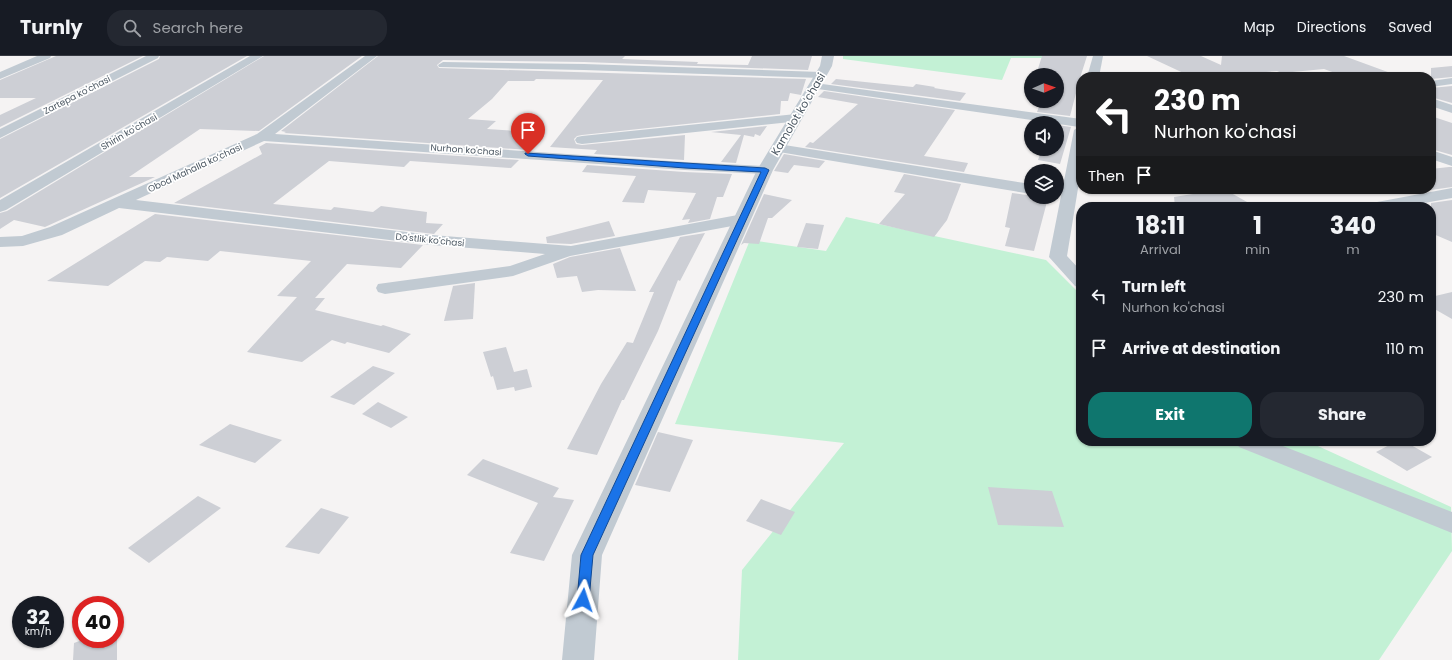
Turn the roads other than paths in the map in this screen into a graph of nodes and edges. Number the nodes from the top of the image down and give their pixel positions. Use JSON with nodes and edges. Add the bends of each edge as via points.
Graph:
{"nodes":[{"id":1,"x":46,"y":56,"type":"edge"},
{"id":2,"x":154,"y":56,"type":"edge"},
{"id":3,"x":258,"y":56,"type":"edge"},
{"id":4,"x":372,"y":56,"type":"edge"},
{"id":5,"x":1098,"y":56,"type":"edge"},
{"id":6,"x":443,"y":64,"type":"dead end"},
{"id":7,"x":821,"y":72,"type":"edge"},
{"id":8,"x":1094,"y":72,"type":"edge"},
{"id":9,"x":0,"y":76,"type":"edge"},
{"id":10,"x":1452,"y":82,"type":"edge"},
{"id":11,"x":1436,"y":84,"type":"edge"},
{"id":12,"x":1436,"y":103,"type":"edge"},
{"id":13,"x":1452,"y":108,"type":"edge"},
{"id":14,"x":796,"y":118,"type":"junction"},
{"id":15,"x":1076,"y":122,"type":"edge"},
{"id":16,"x":0,"y":134,"type":"edge"},
{"id":17,"x":262,"y":137,"type":"junction"},
{"id":18,"x":582,"y":140,"type":"dead end"},
{"id":19,"x":778,"y":148,"type":"junction"},
{"id":20,"x":1076,"y":148,"type":"edge"},
{"id":21,"x":1436,"y":156,"type":"edge"},
{"id":22,"x":1452,"y":162,"type":"edge"},
{"id":23,"x":765,"y":170,"type":"junction"},
{"id":24,"x":1024,"y":188,"type":"edge"},
{"id":25,"x":1064,"y":190,"type":"edge"},
{"id":26,"x":1452,"y":193,"type":"edge"},
{"id":27,"x":1404,"y":202,"type":"edge"},
{"id":28,"x":117,"y":204,"type":"junction"},
{"id":29,"x":1062,"y":204,"type":"edge"},
{"id":30,"x":0,"y":207,"type":"edge"},
{"id":31,"x":743,"y":219,"type":"junction"},
{"id":32,"x":0,"y":242,"type":"edge"},
{"id":33,"x":571,"y":251,"type":"junction"},
{"id":34,"x":1076,"y":261,"type":"edge"},
{"id":35,"x":1063,"y":263,"type":"junction"},
{"id":36,"x":1076,"y":277,"type":"edge"},
{"id":37,"x":385,"y":288,"type":"dead end"},
{"id":38,"x":1260,"y":446,"type":"edge"},
{"id":39,"x":1452,"y":523,"type":"edge"},
{"id":40,"x":578,"y":660,"type":"edge"}],
"edges":[{"from":1,"to":9,"type":"street"},
{"from":2,"to":16,"type":"street","name":"Zartepa ko'chasi"},
{"from":3,"to":30,"type":"street","name":"Shirin ko'chasi"},
{"from":4,"to":17,"type":"street","name":"Obod Mahalla ko‘chasi"},
{"from":5,"to":8,"type":"street"},
{"from":6,"to":7,"type":"street"},
{"from":7,"to":14,"type":"street","name":"Kamolot koʻchasi"},
{"from":7,"to":15,"type":"street"},
{"from":10,"to":11,"type":"street"},
{"from":12,"to":13,"type":"street"},
{"from":14,"to":18,"type":"street"},
{"from":14,"to":19,"type":"street","name":"Kamolot koʻchasi"},
{"from":17,"to":23,"type":"street","name":"Nurhon ko'chasi"},
{"from":17,"to":28,"type":"street","name":"Obod Mahalla ko‘chasi"},
{"from":19,"to":23,"type":"street","name":"Kamolot koʻchasi"},
{"from":19,"to":24,"type":"street"},
{"from":20,"to":25,"type":"street"},
{"from":21,"to":22,"type":"street"},
{"from":23,"to":31,"type":"street","name":"Kamolot koʻchasi"},
{"from":26,"to":27,"type":"street"},
{"from":28,"to":32,"type":"street","name":"Obod Mahalla ko‘chasi","via":[[56,231],[23,241]]},
{"from":28,"to":33,"type":"street","name":"Do'stlik ko'chasi","via":[[432,240]]},
{"from":29,"to":35,"type":"street","via":[[1058,257]]},
{"from":31,"to":33,"type":"street","name":"Do'stlik ko'chasi"},
{"from":31,"to":40,"type":"street","name":"Kamolot koʻchasi","via":[[587,555]]},
{"from":33,"to":37,"type":"street","via":[[513,271]]},
{"from":34,"to":35,"type":"street"},
{"from":35,"to":36,"type":"street"},
{"from":38,"to":39,"type":"street"}]}
